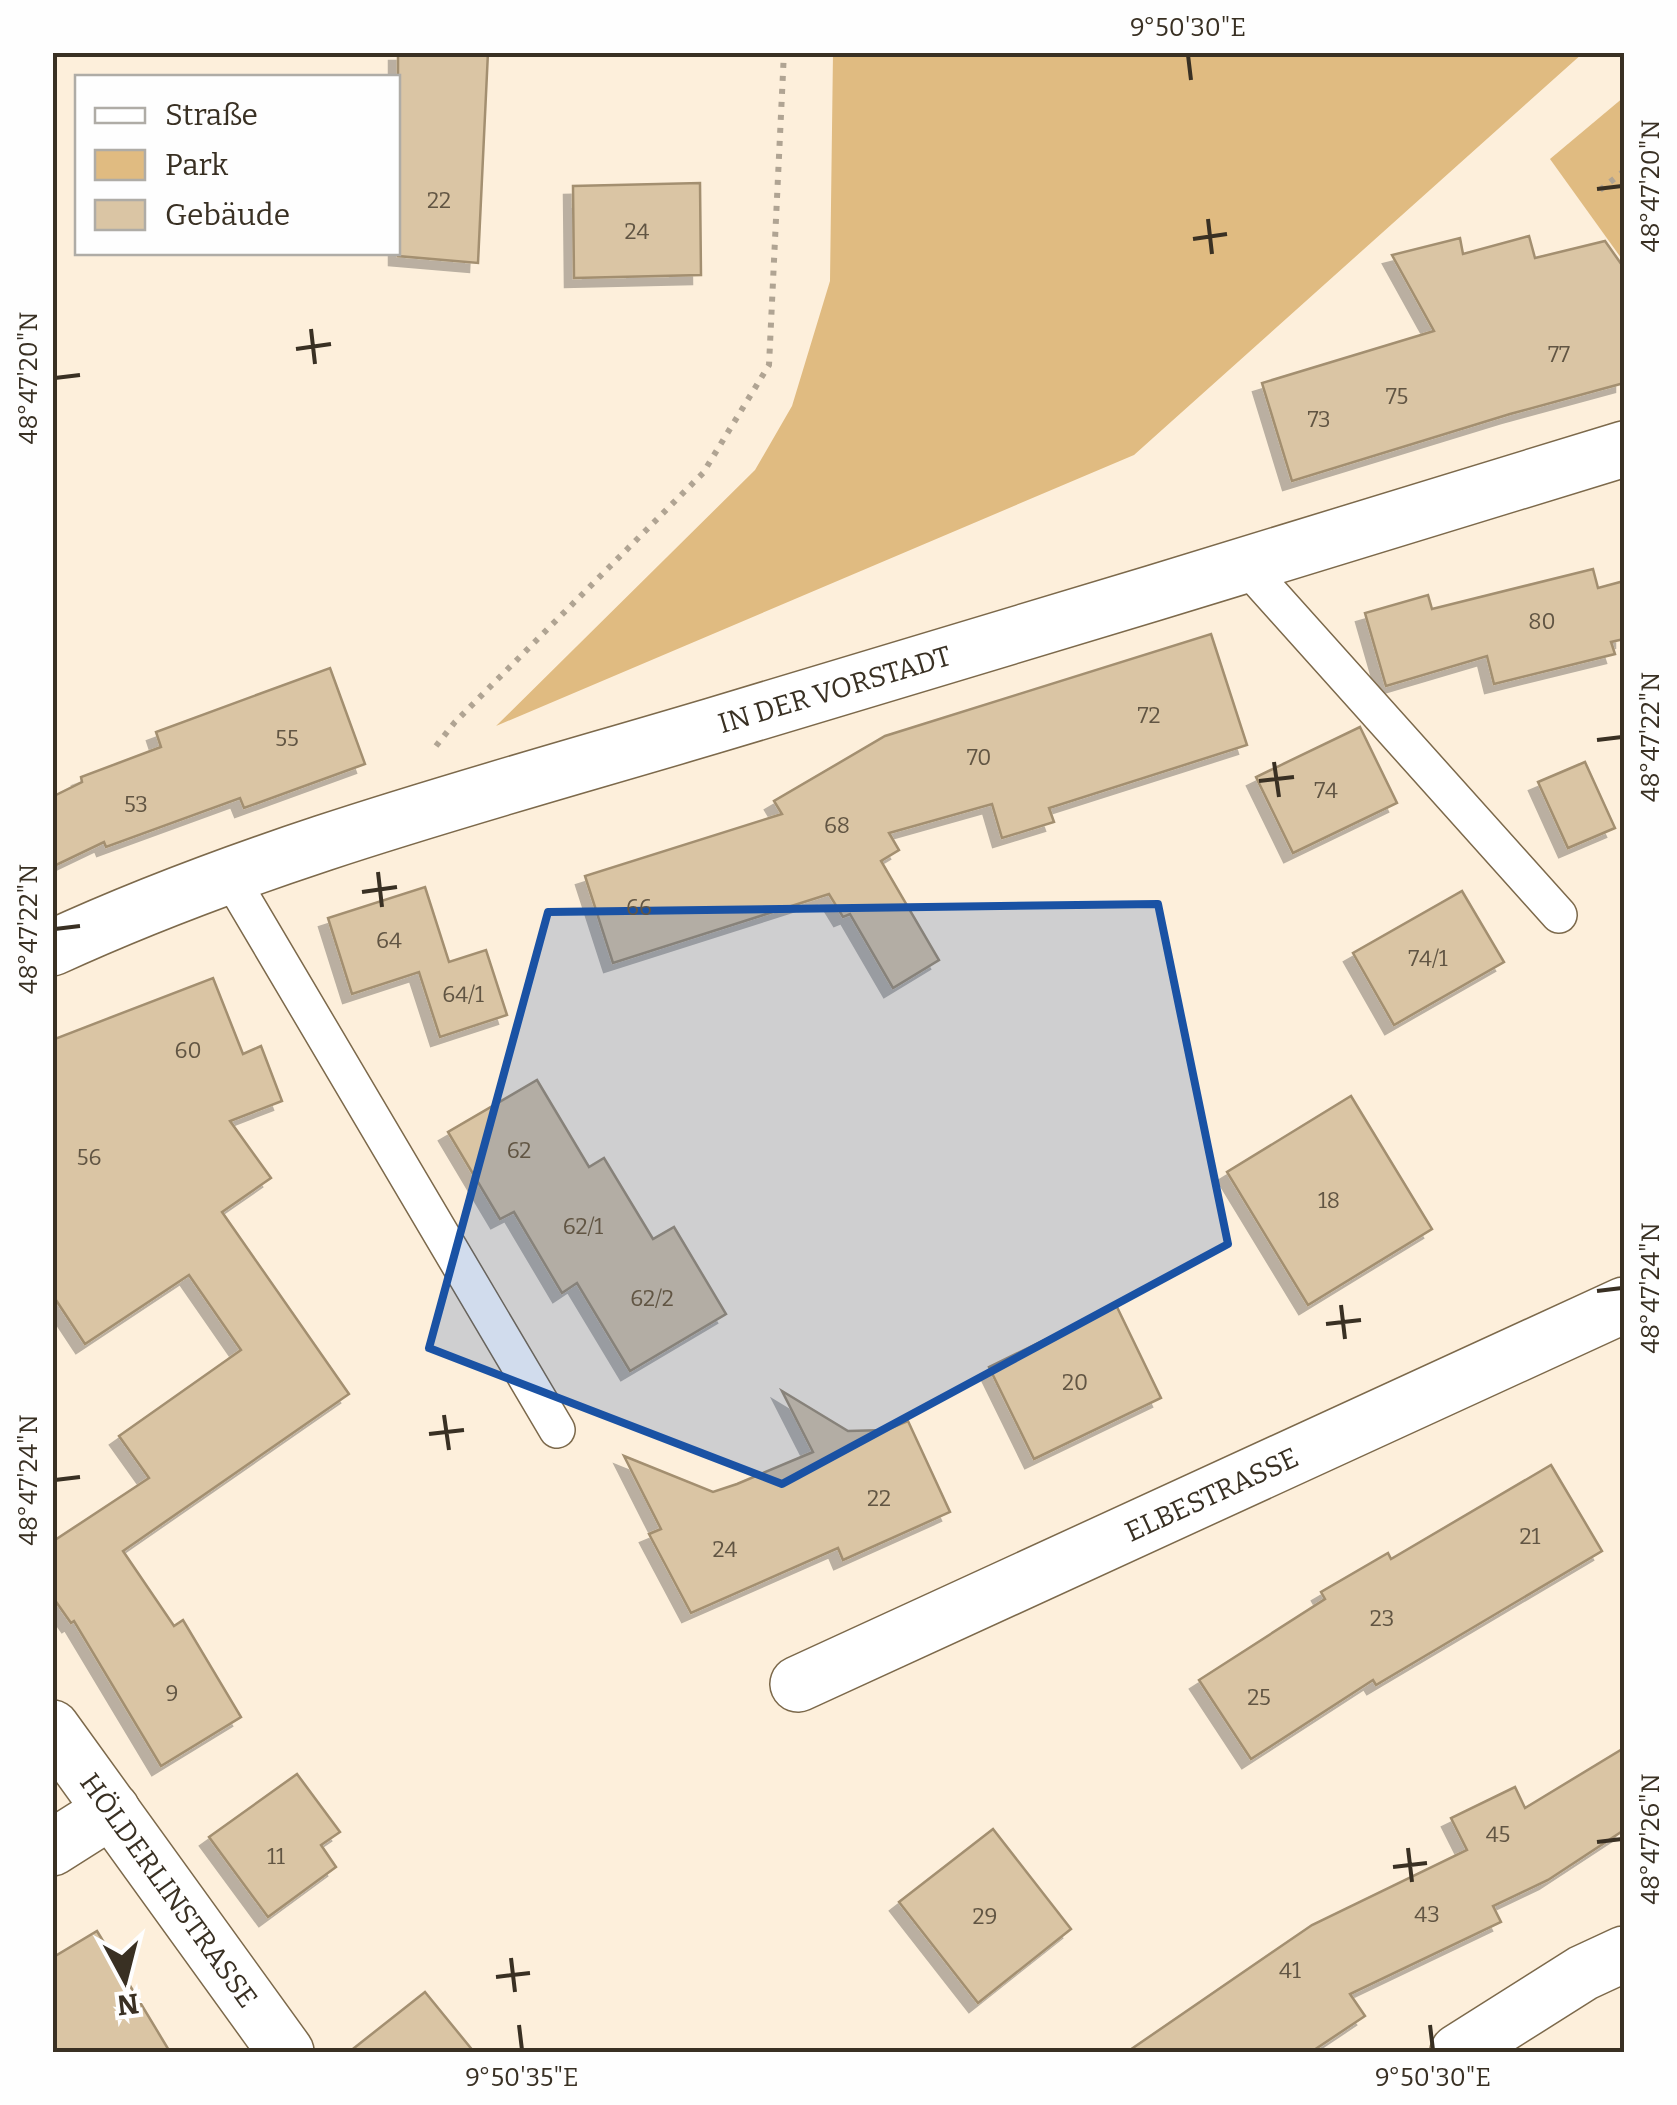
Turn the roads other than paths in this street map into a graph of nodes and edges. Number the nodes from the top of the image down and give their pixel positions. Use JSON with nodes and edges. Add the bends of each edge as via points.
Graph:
{"nodes":[{"id":1,"x":1624,"y":450,"type":"edge"},
{"id":2,"x":1246,"y":566,"type":"junction"},
{"id":3,"x":229,"y":875,"type":"junction"},
{"id":4,"x":1559,"y":915,"type":"dead end"},
{"id":5,"x":52,"y":948,"type":"edge"},
{"id":6,"x":1624,"y":1305,"type":"edge"},
{"id":7,"x":557,"y":1430,"type":"dead end"},
{"id":8,"x":798,"y":1684,"type":"dead end"},
{"id":9,"x":52,"y":1728,"type":"edge"},
{"id":10,"x":112,"y":1810,"type":"junction"},
{"id":11,"x":52,"y":1848,"type":"edge"},
{"id":12,"x":1624,"y":1954,"type":"edge"},
{"id":13,"x":286,"y":2052,"type":"edge"},
{"id":14,"x":1458,"y":2052,"type":"edge"}],
"edges":[{"from":1,"to":2,"type":"street","name":"IN DER VORSTADT"},
{"from":2,"to":3,"type":"street","name":"IN DER VORSTADT"},
{"from":2,"to":4,"type":"lane"},
{"from":3,"to":5,"type":"street","name":"IN DER VORSTADT"},
{"from":3,"to":7,"type":"lane"},
{"from":6,"to":8,"type":"street","name":"ELBESTRASSE"},
{"from":9,"to":10,"type":"street","name":"HÖLDERLINSTRASSE"},
{"from":10,"to":11,"type":"street"},
{"from":10,"to":13,"type":"street","name":"HÖLDERLINSTRASSE"},
{"from":12,"to":14,"type":"street"}]}
